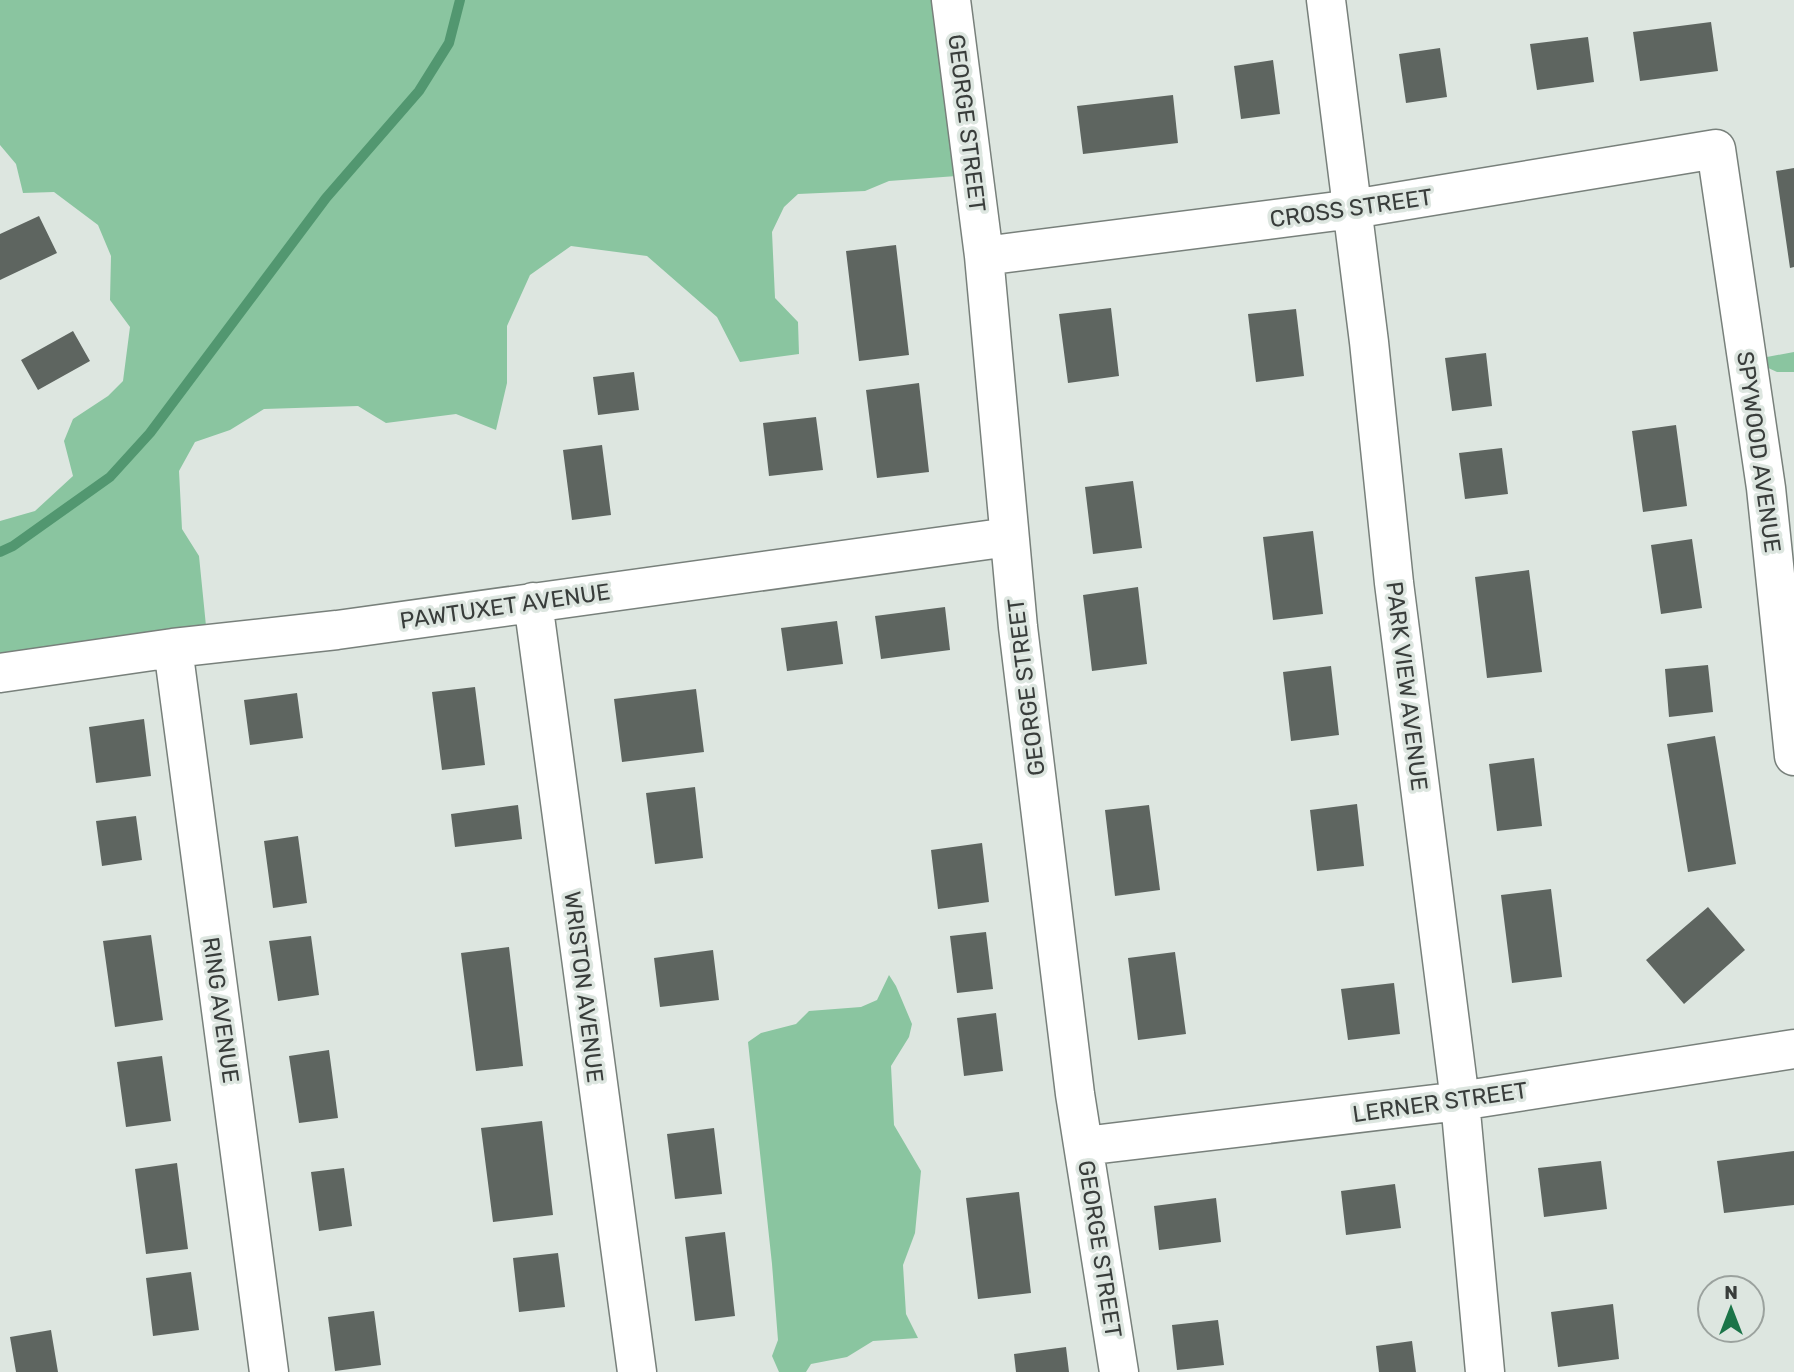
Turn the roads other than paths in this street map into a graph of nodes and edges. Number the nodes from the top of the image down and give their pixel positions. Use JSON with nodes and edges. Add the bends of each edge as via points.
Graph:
{"nodes":[{"id":1,"x":951,"y":0,"type":"edge"},
{"id":2,"x":1326,"y":0,"type":"edge"},
{"id":3,"x":1716,"y":149,"type":"joint"},
{"id":4,"x":1353,"y":209,"type":"junction"},
{"id":5,"x":984,"y":256,"type":"junction"},
{"id":6,"x":1009,"y":537,"type":"junction"},
{"id":7,"x":533,"y":602,"type":"junction"},
{"id":8,"x":173,"y":648,"type":"junction"},
{"id":9,"x":0,"y":673,"type":"edge"},
{"id":10,"x":1794,"y":756,"type":"edge"},
{"id":11,"x":1794,"y":1049,"type":"edge"},
{"id":12,"x":1460,"y":1101,"type":"junction"},
{"id":13,"x":1084,"y":1146,"type":"junction"},
{"id":14,"x":269,"y":1372,"type":"edge"},
{"id":15,"x":636,"y":1372,"type":"edge"},
{"id":16,"x":1119,"y":1372,"type":"edge"},
{"id":17,"x":1485,"y":1372,"type":"edge"}],
"edges":[{"from":1,"to":5,"type":"street","name":"GEORGE STREET"},
{"from":2,"to":4,"type":"street","name":"PARK VIEW AVENUE"},
{"from":3,"to":4,"type":"street","name":"CROSS STREET"},
{"from":3,"to":10,"type":"street","name":"SPYWOOD AVENUE","via":[[1766,488]]},
{"from":4,"to":5,"type":"street","name":"CROSS STREET"},
{"from":4,"to":12,"type":"street","name":"PARK VIEW AVENUE","via":[[1394,583]]},
{"from":5,"to":6,"type":"street","name":"GEORGE STREET"},
{"from":6,"to":7,"type":"street","name":"PAWTUXET AVENUE"},
{"from":6,"to":13,"type":"street","name":"GEORGE STREET"},
{"from":7,"to":8,"type":"street","name":"PAWTUXET AVENUE"},
{"from":7,"to":15,"type":"street","name":"WRISTON AVENUE"},
{"from":8,"to":9,"type":"street","name":"PAWTUXET AVENUE"},
{"from":8,"to":14,"type":"street","name":"RING AVENUE"},
{"from":11,"to":12,"type":"street","name":"LERNER STREET"},
{"from":12,"to":13,"type":"street","name":"LERNER STREET"},
{"from":12,"to":17,"type":"street","name":"PARK VIEW AVENUE"},
{"from":13,"to":16,"type":"street","name":"GEORGE STREET"}]}
